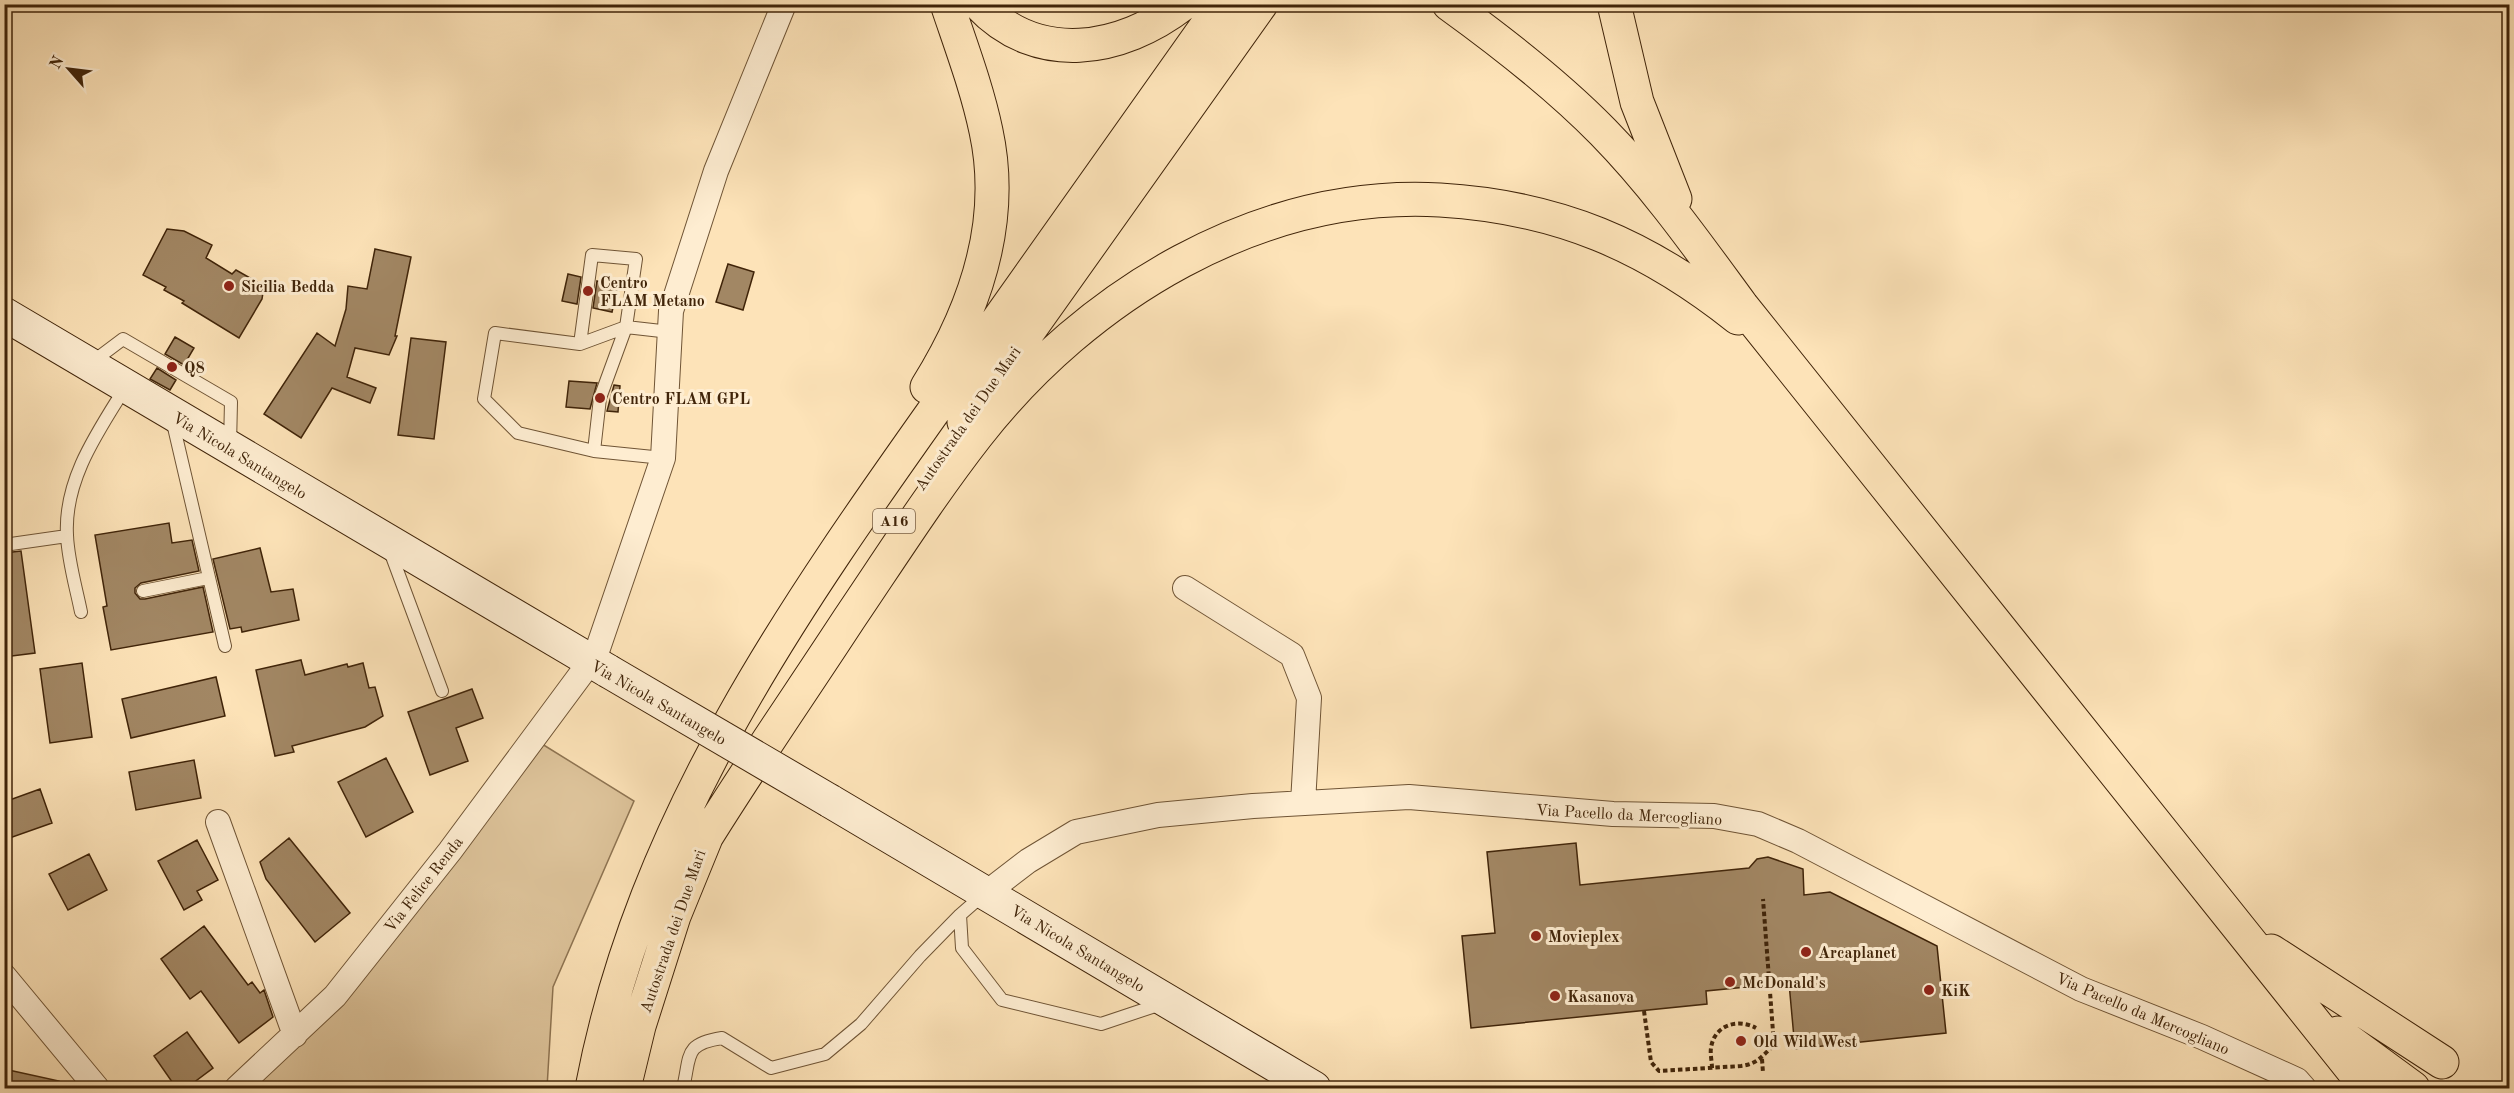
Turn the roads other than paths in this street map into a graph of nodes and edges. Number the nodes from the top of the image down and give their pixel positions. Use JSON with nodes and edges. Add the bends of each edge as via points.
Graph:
{"nodes":[{"id":1,"x":784,"y":4,"type":"edge"},
{"id":2,"x":947,"y":4,"type":"edge"},
{"id":3,"x":979,"y":4,"type":"edge"},
{"id":4,"x":1183,"y":4,"type":"edge"},
{"id":5,"x":1222,"y":4,"type":"edge"},
{"id":6,"x":1261,"y":4,"type":"edge"},
{"id":7,"x":1449,"y":4,"type":"edge"},
{"id":8,"x":1614,"y":4,"type":"edge"},
{"id":9,"x":1690,"y":234,"type":"junction"},
{"id":10,"x":4,"y":314,"type":"edge"},
{"id":11,"x":626,"y":327,"type":"junction"},
{"id":12,"x":670,"y":332,"type":"junction"},
{"id":13,"x":580,"y":344,"type":"junction"},
{"id":14,"x":1785,"y":359,"type":"junction"},
{"id":15,"x":88,"y":366,"type":"junction"},
{"id":16,"x":125,"y":388,"type":"junction"},
{"id":17,"x":171,"y":414,"type":"junction"},
{"id":18,"x":230,"y":449,"type":"junction"},
{"id":19,"x":594,"y":450,"type":"junction"},
{"id":20,"x":663,"y":458,"type":"junction"},
{"id":21,"x":67,"y":536,"type":"junction"},
{"id":22,"x":386,"y":541,"type":"junction"},
{"id":23,"x":4,"y":545,"type":"edge"},
{"id":24,"x":208,"y":578,"type":"junction"},
{"id":25,"x":1185,"y":588,"type":"dead end"},
{"id":26,"x":143,"y":591,"type":"dead end"},
{"id":27,"x":81,"y":612,"type":"dead end"},
{"id":28,"x":225,"y":646,"type":"dead end"},
{"id":29,"x":600,"y":667,"type":"junction"},
{"id":30,"x":442,"y":691,"type":"dead end"},
{"id":31,"x":1304,"y":803,"type":"junction"},
{"id":32,"x":218,"y":822,"type":"dead end"},
{"id":33,"x":703,"y":842,"type":"junction"},
{"id":34,"x":985,"y":894,"type":"junction"},
{"id":35,"x":2227,"y":912,"type":"junction"},
{"id":36,"x":960,"y":915,"type":"junction"},
{"id":37,"x":4,"y":976,"type":"edge"},
{"id":38,"x":2287,"y":988,"type":"junction"},
{"id":39,"x":1168,"y":1002,"type":"junction"},
{"id":40,"x":607,"y":1022,"type":"junction"},
{"id":41,"x":295,"y":1035,"type":"junction"},
{"id":42,"x":2442,"y":1062,"type":"dead end"},
{"id":43,"x":91,"y":1087,"type":"edge"},
{"id":44,"x":237,"y":1089,"type":"edge"},
{"id":45,"x":592,"y":1089,"type":"edge"},
{"id":46,"x":624,"y":1089,"type":"edge"},
{"id":47,"x":683,"y":1089,"type":"edge"},
{"id":48,"x":1314,"y":1089,"type":"edge"},
{"id":49,"x":2304,"y":1089,"type":"edge"},
{"id":50,"x":2367,"y":1089,"type":"edge"},
{"id":51,"x":2413,"y":1089,"type":"edge"}],
"edges":[{"from":1,"to":12,"type":"street","name":"Via Felice Renda","via":[[716,171],[671,311]]},
{"from":2,"to":40,"type":"highway","via":[[980,106],[992,167],[991,226],[979,279],[955,337],[928,386],[768,622],[689,760],[661,820],[633,896],[616,957]]},
{"from":3,"to":4,"type":"highway","via":[[1026,37],[1048,45],[1069,46],[1136,33]]},
{"from":5,"to":40,"type":"highway","name":"Autostrada dei Due Mari","number":"A16","via":[[886,478],[777,640],[675,827],[645,902]]},
{"from":6,"to":33,"type":"highway","name":"Autostrada dei Due Mari","number":"A16","via":[[861,571],[765,723]]},
{"from":7,"to":9,"type":"highway","via":[[1571,100],[1631,162]]},
{"from":8,"to":9,"type":"highway","via":[[1637,102]]},
{"from":9,"to":14,"type":"highway"},
{"from":10,"to":15,"type":"main road","name":"Via Nicola Santangelo"},
{"from":11,"to":12,"type":"lane"},
{"from":11,"to":13,"type":"lane"},
{"from":11,"to":13,"type":"lane","via":[[636,259],[592,255]]},
{"from":11,"to":19,"type":"lane","via":[[600,398]]},
{"from":12,"to":20,"type":"street","name":"Via Felice Renda"},
{"from":13,"to":19,"type":"lane","via":[[495,333],[484,399],[518,433]]},
{"from":14,"to":33,"type":"highway","via":[[1710,295],[1656,260],[1596,232],[1522,210],[1419,199],[1352,203],[1285,218],[1209,247],[1135,290],[1073,336],[979,432],[925,505]]},
{"from":14,"to":35,"type":"highway"},
{"from":15,"to":16,"type":"main road","name":"Via Nicola Santangelo"},
{"from":15,"to":18,"type":"lane","via":[[123,339],[172,367],[231,402]]},
{"from":16,"to":17,"type":"main road","name":"Via Nicola Santangelo"},
{"from":16,"to":21,"type":"lane","via":[[75,477]]},
{"from":17,"to":18,"type":"main road","name":"Via Nicola Santangelo"},
{"from":17,"to":24,"type":"lane"},
{"from":18,"to":22,"type":"main road","name":"Via Nicola Santangelo"},
{"from":19,"to":20,"type":"lane"},
{"from":20,"to":29,"type":"street","name":"Via Felice Renda","via":[[614,606]]},
{"from":21,"to":23,"type":"lane"},
{"from":21,"to":27,"type":"lane"},
{"from":22,"to":29,"type":"main road","name":"Via Nicola Santangelo"},
{"from":22,"to":30,"type":"lane"},
{"from":24,"to":26,"type":"lane"},
{"from":24,"to":28,"type":"lane"},
{"from":25,"to":31,"type":"street","via":[[1292,655],[1310,698]]},
{"from":29,"to":34,"type":"main road","name":"Via Nicola Santangelo","bridge":true},
{"from":29,"to":41,"type":"street","name":"Via Felice Renda","via":[[335,996]]},
{"from":31,"to":34,"type":"street","name":"Via Pacello da Mercogliano","via":[[1158,815],[1076,832],[1028,861]]},
{"from":31,"to":49,"type":"street","name":"Via Pacello da Mercogliano","via":[[1409,797],[1613,814],[1714,816],[1758,824],[1798,841],[2081,989],[2202,1037],[2297,1080]]},
{"from":32,"to":41,"type":"street"},
{"from":33,"to":46,"type":"highway","name":"Autostrada dei Due Mari","number":"A16","via":[[647,997]]},
{"from":34,"to":36,"type":"lane"},
{"from":34,"to":39,"type":"main road","name":"Via Nicola Santangelo"},
{"from":35,"to":38,"type":"highway"},
{"from":35,"to":42,"type":"highway","via":[[2284,960]]},
{"from":36,"to":39,"type":"lane","via":[[962,948],[1002,1000],[1101,1024]]},
{"from":36,"to":47,"type":"lane","via":[[861,1023],[825,1054],[771,1068],[722,1038],[703,1041],[689,1054]]},
{"from":37,"to":43,"type":"street"},
{"from":38,"to":50,"type":"highway"},
{"from":38,"to":51,"type":"highway","via":[[2337,1033]]},
{"from":39,"to":48,"type":"main road","name":"Via Nicola Santangelo"},
{"from":40,"to":45,"type":"highway","name":"Autostrada dei Due Mari","number":"A16"},
{"from":41,"to":44,"type":"street","name":"Via Felice Renda"}]}
